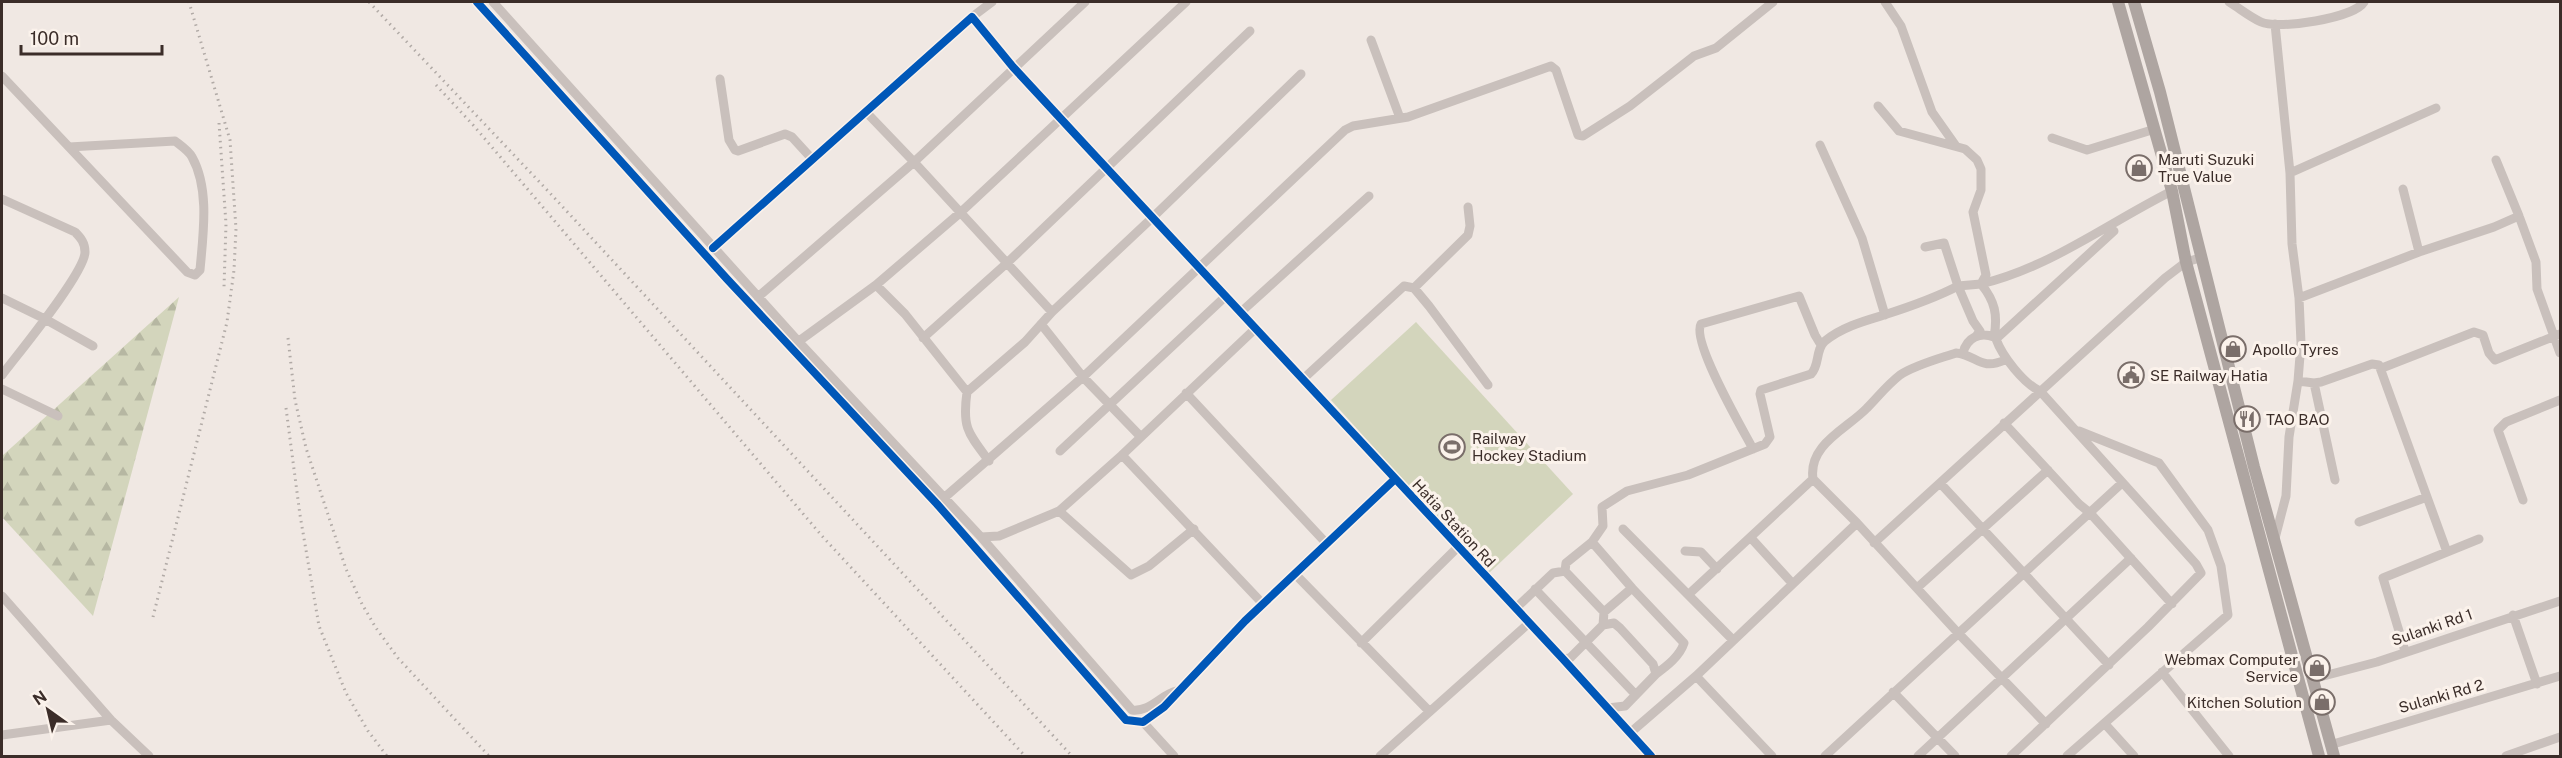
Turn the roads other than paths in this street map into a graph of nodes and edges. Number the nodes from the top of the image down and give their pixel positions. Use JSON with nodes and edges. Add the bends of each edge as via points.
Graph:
{"nodes":[{"id":1,"x":477,"y":2,"type":"edge"},
{"id":2,"x":493,"y":2,"type":"edge"},
{"id":3,"x":992,"y":2,"type":"edge"},
{"id":4,"x":1085,"y":2,"type":"edge"},
{"id":5,"x":1186,"y":2,"type":"edge"},
{"id":6,"x":1773,"y":2,"type":"edge"},
{"id":7,"x":1885,"y":2,"type":"edge"},
{"id":8,"x":2118,"y":2,"type":"edge"},
{"id":9,"x":2134,"y":2,"type":"edge"},
{"id":10,"x":2229,"y":2,"type":"edge"},
{"id":11,"x":2364,"y":2,"type":"edge"},
{"id":12,"x":972,"y":17,"type":"junction"},
{"id":13,"x":2275,"y":24,"type":"junction"},
{"id":14,"x":1250,"y":31,"type":"dead end"},
{"id":15,"x":1371,"y":40,"type":"dead end"},
{"id":16,"x":1013,"y":67,"type":"junction"},
{"id":17,"x":1301,"y":74,"type":"dead end"},
{"id":18,"x":2,"y":76,"type":"edge"},
{"id":19,"x":720,"y":80,"type":"dead end"},
{"id":20,"x":1878,"y":106,"type":"dead end"},
{"id":21,"x":2436,"y":108,"type":"dead end"},
{"id":22,"x":866,"y":112,"type":"junction"},
{"id":23,"x":1062,"y":118,"type":"junction"},
{"id":24,"x":1400,"y":118,"type":"junction"},
{"id":25,"x":2155,"y":129,"type":"junction"},
{"id":26,"x":2052,"y":138,"type":"dead end"},
{"id":27,"x":1820,"y":145,"type":"dead end"},
{"id":28,"x":1956,"y":146,"type":"junction"},
{"id":29,"x":69,"y":147,"type":"junction"},
{"id":30,"x":813,"y":160,"type":"junction"},
{"id":31,"x":2496,"y":160,"type":"dead end"},
{"id":32,"x":914,"y":162,"type":"junction"},
{"id":33,"x":1106,"y":169,"type":"junction"},
{"id":34,"x":2290,"y":173,"type":"junction"},
{"id":35,"x":2403,"y":189,"type":"dead end"},
{"id":36,"x":2172,"y":191,"type":"junction"},
{"id":37,"x":1369,"y":196,"type":"dead end"},
{"id":38,"x":2,"y":199,"type":"edge"},
{"id":39,"x":1468,"y":207,"type":"dead end"},
{"id":40,"x":961,"y":212,"type":"junction"},
{"id":41,"x":2519,"y":216,"type":"junction"},
{"id":42,"x":1152,"y":218,"type":"junction"},
{"id":43,"x":2114,"y":231,"type":"dead end"},
{"id":44,"x":1925,"y":247,"type":"dead end"},
{"id":45,"x":713,"y":248,"type":"junction"},
{"id":46,"x":2419,"y":252,"type":"junction"},
{"id":47,"x":2200,"y":258,"type":"junction"},
{"id":48,"x":2186,"y":262,"type":"junction"},
{"id":49,"x":1007,"y":263,"type":"junction"},
{"id":50,"x":1199,"y":268,"type":"junction"},
{"id":51,"x":1982,"y":284,"type":"junction"},
{"id":52,"x":876,"y":285,"type":"junction"},
{"id":53,"x":1958,"y":286,"type":"junction"},
{"id":54,"x":1414,"y":288,"type":"junction"},
{"id":55,"x":1226,"y":296,"type":"junction"},
{"id":56,"x":758,"y":297,"type":"junction"},
{"id":57,"x":2,"y":298,"type":"edge"},
{"id":58,"x":2299,"y":298,"type":"junction"},
{"id":59,"x":1052,"y":312,"type":"junction"},
{"id":60,"x":1241,"y":312,"type":"junction"},
{"id":61,"x":1885,"y":315,"type":"junction"},
{"id":62,"x":45,"y":319,"type":"junction"},
{"id":63,"x":1041,"y":324,"type":"junction"},
{"id":64,"x":1256,"y":328,"type":"junction"},
{"id":65,"x":1977,"y":335,"type":"junction"},
{"id":66,"x":2558,"y":335,"type":"edge"},
{"id":67,"x":923,"y":338,"type":"junction"},
{"id":68,"x":1995,"y":338,"type":"junction"},
{"id":69,"x":794,"y":344,"type":"junction"},
{"id":70,"x":1821,"y":345,"type":"junction"},
{"id":71,"x":93,"y":346,"type":"dead end"},
{"id":72,"x":2560,"y":352,"type":"edge"},
{"id":73,"x":1963,"y":353,"type":"junction"},
{"id":74,"x":2005,"y":360,"type":"junction"},
{"id":75,"x":2382,"y":368,"type":"junction"},
{"id":76,"x":2,"y":375,"type":"edge"},
{"id":77,"x":1083,"y":376,"type":"junction"},
{"id":78,"x":1304,"y":379,"type":"junction"},
{"id":79,"x":2298,"y":381,"type":"junction"},
{"id":80,"x":2314,"y":383,"type":"junction"},
{"id":81,"x":1488,"y":385,"type":"dead end"},
{"id":82,"x":2,"y":389,"type":"edge"},
{"id":83,"x":2040,"y":391,"type":"junction"},
{"id":84,"x":966,"y":392,"type":"junction"},
{"id":85,"x":1186,"y":393,"type":"junction"},
{"id":86,"x":2560,"y":400,"type":"edge"},
{"id":87,"x":1110,"y":405,"type":"junction"},
{"id":88,"x":58,"y":416,"type":"dead end"},
{"id":89,"x":2004,"y":423,"type":"junction"},
{"id":90,"x":2076,"y":430,"type":"junction"},
{"id":91,"x":1140,"y":436,"type":"junction"},
{"id":92,"x":1753,"y":449,"type":"junction"},
{"id":93,"x":1060,"y":451,"type":"dead end"},
{"id":94,"x":1122,"y":455,"type":"junction"},
{"id":95,"x":989,"y":461,"type":"junction"},
{"id":96,"x":2048,"y":470,"type":"junction"},
{"id":97,"x":1395,"y":479,"type":"junction"},
{"id":98,"x":1814,"y":479,"type":"junction"},
{"id":99,"x":2335,"y":480,"type":"dead end"},
{"id":100,"x":1940,"y":483,"type":"junction"},
{"id":101,"x":2122,"y":483,"type":"junction"},
{"id":102,"x":2427,"y":497,"type":"junction"},
{"id":103,"x":2523,"y":500,"type":"dead end"},
{"id":104,"x":941,"y":501,"type":"junction"},
{"id":105,"x":1059,"y":511,"type":"junction"},
{"id":106,"x":2090,"y":513,"type":"junction"},
{"id":107,"x":2359,"y":522,"type":"dead end"},
{"id":108,"x":1857,"y":523,"type":"junction"},
{"id":109,"x":1983,"y":528,"type":"junction"},
{"id":110,"x":1194,"y":529,"type":"junction"},
{"id":111,"x":1623,"y":530,"type":"dead end"},
{"id":112,"x":981,"y":537,"type":"junction"},
{"id":113,"x":1750,"y":538,"type":"junction"},
{"id":114,"x":2479,"y":539,"type":"dead end"},
{"id":115,"x":1592,"y":542,"type":"junction"},
{"id":116,"x":2274,"y":542,"type":"junction"},
{"id":117,"x":1874,"y":543,"type":"junction"},
{"id":118,"x":1327,"y":544,"type":"junction"},
{"id":119,"x":1458,"y":547,"type":"junction"},
{"id":120,"x":1685,"y":551,"type":"dead end"},
{"id":121,"x":2447,"y":552,"type":"junction"},
{"id":122,"x":2131,"y":558,"type":"junction"},
{"id":123,"x":1717,"y":569,"type":"junction"},
{"id":124,"x":1565,"y":571,"type":"junction"},
{"id":125,"x":1295,"y":574,"type":"junction"},
{"id":126,"x":2024,"y":574,"type":"junction"},
{"id":127,"x":1792,"y":583,"type":"junction"},
{"id":128,"x":1632,"y":588,"type":"junction"},
{"id":129,"x":1917,"y":588,"type":"junction"},
{"id":130,"x":1535,"y":589,"type":"junction"},
{"id":131,"x":1689,"y":594,"type":"junction"},
{"id":132,"x":2,"y":596,"type":"edge"},
{"id":133,"x":2560,"y":601,"type":"edge"},
{"id":134,"x":1263,"y":604,"type":"junction"},
{"id":135,"x":2172,"y":604,"type":"junction"},
{"id":136,"x":1516,"y":608,"type":"junction"},
{"id":137,"x":1604,"y":612,"type":"junction"},
{"id":138,"x":2513,"y":615,"type":"junction"},
{"id":139,"x":2066,"y":620,"type":"junction"},
{"id":140,"x":1529,"y":623,"type":"junction"},
{"id":141,"x":1603,"y":625,"type":"junction"},
{"id":142,"x":1958,"y":633,"type":"junction"},
{"id":143,"x":1733,"y":640,"type":"junction"},
{"id":144,"x":1361,"y":643,"type":"junction"},
{"id":145,"x":1586,"y":643,"type":"junction"},
{"id":146,"x":2405,"y":651,"type":"junction"},
{"id":147,"x":1563,"y":659,"type":"junction"},
{"id":148,"x":2109,"y":665,"type":"junction"},
{"id":149,"x":2162,"y":672,"type":"junction"},
{"id":150,"x":1656,"y":674,"type":"junction"},
{"id":151,"x":1696,"y":676,"type":"junction"},
{"id":152,"x":2560,"y":676,"type":"edge"},
{"id":153,"x":2001,"y":678,"type":"junction"},
{"id":154,"x":2312,"y":679,"type":"junction"},
{"id":155,"x":2536,"y":684,"type":"junction"},
{"id":156,"x":1177,"y":691,"type":"junction"},
{"id":157,"x":1893,"y":692,"type":"junction"},
{"id":158,"x":1636,"y":695,"type":"junction"},
{"id":159,"x":1608,"y":708,"type":"junction"},
{"id":160,"x":1429,"y":711,"type":"junction"},
{"id":161,"x":111,"y":720,"type":"junction"},
{"id":162,"x":1143,"y":722,"type":"junction"},
{"id":163,"x":2046,"y":724,"type":"junction"},
{"id":164,"x":2105,"y":724,"type":"junction"},
{"id":165,"x":1630,"y":734,"type":"junction"},
{"id":166,"x":2,"y":735,"type":"edge"},
{"id":167,"x":2560,"y":737,"type":"edge"},
{"id":168,"x":1937,"y":738,"type":"junction"},
{"id":169,"x":2332,"y":750,"type":"edge"},
{"id":170,"x":149,"y":756,"type":"edge"},
{"id":171,"x":1174,"y":756,"type":"edge"},
{"id":172,"x":1380,"y":756,"type":"edge"},
{"id":173,"x":1651,"y":756,"type":"edge"},
{"id":174,"x":1772,"y":756,"type":"edge"},
{"id":175,"x":1828,"y":756,"type":"edge"},
{"id":176,"x":1918,"y":756,"type":"edge"},
{"id":177,"x":1955,"y":756,"type":"edge"},
{"id":178,"x":2011,"y":756,"type":"edge"},
{"id":179,"x":2067,"y":756,"type":"edge"},
{"id":180,"x":2134,"y":756,"type":"edge"},
{"id":181,"x":2229,"y":756,"type":"edge"},
{"id":182,"x":2319,"y":756,"type":"edge"},
{"id":183,"x":2506,"y":756,"type":"edge"}],
"edges":[{"from":1,"to":69,"type":"street"},
{"from":2,"to":45,"type":"street"},
{"from":3,"to":12,"type":"street"},
{"from":4,"to":16,"type":"street"},
{"from":5,"to":23,"type":"street"},
{"from":6,"to":24,"type":"street","via":[[1716,48],[1694,56],[1630,106],[1583,136],[1578,135],[1556,70],[1551,66]]},
{"from":7,"to":28,"type":"street","via":[[1901,26],[1932,112]]},
{"from":8,"to":25,"type":"main road"},
{"from":9,"to":47,"type":"main road"},
{"from":10,"to":13,"type":"street","via":[[2262,22]]},
{"from":11,"to":13,"type":"street","via":[[2354,10],[2324,19]]},
{"from":12,"to":16,"type":"street"},
{"from":12,"to":22,"type":"street"},
{"from":13,"to":34,"type":"street"},
{"from":14,"to":33,"type":"street"},
{"from":15,"to":24,"type":"street"},
{"from":16,"to":23,"type":"street"},
{"from":16,"to":32,"type":"street"},
{"from":17,"to":42,"type":"street"},
{"from":18,"to":29,"type":"street"},
{"from":19,"to":30,"type":"street","via":[[729,140],[735,150],[784,134],[792,137]]},
{"from":20,"to":28,"type":"street","via":[[1899,131]]},
{"from":21,"to":34,"type":"street"},
{"from":22,"to":30,"type":"street"},
{"from":22,"to":32,"type":"street"},
{"from":23,"to":33,"type":"street"},
{"from":23,"to":40,"type":"street"},
{"from":24,"to":50,"type":"street","via":[[1345,130]]},
{"from":25,"to":26,"type":"street","via":[[2087,150]]},
{"from":25,"to":36,"type":"main road"},
{"from":27,"to":61,"type":"street","via":[[1862,238]]},
{"from":28,"to":51,"type":"street","via":[[1972,153],[1980,169],[1981,190],[1972,212],[1986,267]]},
{"from":29,"to":29,"type":"street","via":[[175,141],[192,156],[201,183],[204,222],[200,270],[195,275],[187,272]]},
{"from":30,"to":45,"type":"street"},
{"from":31,"to":41,"type":"street"},
{"from":32,"to":40,"type":"street"},
{"from":32,"to":56,"type":"street"},
{"from":33,"to":42,"type":"street"},
{"from":33,"to":49,"type":"street"},
{"from":34,"to":58,"type":"street","via":[[2292,244]]},
{"from":35,"to":46,"type":"street"},
{"from":36,"to":48,"type":"main road"},
{"from":36,"to":51,"type":"street","via":[[2047,261]]},
{"from":37,"to":60,"type":"street"},
{"from":38,"to":62,"type":"street","via":[[75,232],[83,240],[82,264]]},
{"from":39,"to":54,"type":"street","via":[[1468,235]]},
{"from":40,"to":49,"type":"street"},
{"from":40,"to":52,"type":"street"},
{"from":41,"to":46,"type":"street"},
{"from":41,"to":66,"type":"street","via":[[2536,262],[2537,289]]},
{"from":42,"to":50,"type":"street"},
{"from":42,"to":59,"type":"street"},
{"from":43,"to":68,"type":"street"},
{"from":44,"to":53,"type":"street","via":[[1944,243]]},
{"from":45,"to":56,"type":"street"},
{"from":46,"to":58,"type":"street"},
{"from":47,"to":48,"type":"street"},
{"from":47,"to":116,"type":"main road"},
{"from":48,"to":83,"type":"street"},
{"from":48,"to":182,"type":"main road"},
{"from":49,"to":59,"type":"street"},
{"from":49,"to":67,"type":"street"},
{"from":50,"to":55,"type":"street"},
{"from":50,"to":77,"type":"street"},
{"from":51,"to":53,"type":"street"},
{"from":51,"to":68,"type":"street","via":[[1993,297]]},
{"from":52,"to":67,"type":"street"},
{"from":52,"to":69,"type":"street"},
{"from":53,"to":61,"type":"street"},
{"from":53,"to":65,"type":"street","via":[[1980,331]]},
{"from":54,"to":78,"type":"street","via":[[1404,286]]},
{"from":54,"to":81,"type":"street"},
{"from":55,"to":60,"type":"street"},
{"from":55,"to":87,"type":"street"},
{"from":56,"to":69,"type":"street"},
{"from":57,"to":62,"type":"street"},
{"from":58,"to":79,"type":"street"},
{"from":59,"to":63,"type":"street"},
{"from":60,"to":64,"type":"street"},
{"from":61,"to":70,"type":"street","via":[[1850,326]]},
{"from":62,"to":71,"type":"street"},
{"from":62,"to":76,"type":"street"},
{"from":63,"to":77,"type":"street"},
{"from":63,"to":84,"type":"street"},
{"from":64,"to":78,"type":"street"},
{"from":64,"to":85,"type":"street"},
{"from":65,"to":68,"type":"street","via":[[1985,333]]},
{"from":65,"to":73,"type":"street"},
{"from":66,"to":72,"type":"street"},
{"from":66,"to":75,"type":"street","via":[[2495,360],[2483,335],[2474,332]]},
{"from":67,"to":84,"type":"street"},
{"from":68,"to":74,"type":"street"},
{"from":69,"to":104,"type":"street"},
{"from":70,"to":92,"type":"street","via":[[1811,374],[1761,390],[1770,437]]},
{"from":70,"to":92,"type":"street","via":[[1802,298],[1795,295],[1698,327],[1708,363]]},
{"from":73,"to":74,"type":"street","via":[[1987,365]]},
{"from":73,"to":98,"type":"street","via":[[1956,352],[1902,374],[1890,383],[1821,448],[1815,460]]},
{"from":74,"to":83,"type":"street"},
{"from":75,"to":80,"type":"street","via":[[2372,364]]},
{"from":75,"to":102,"type":"street"},
{"from":77,"to":87,"type":"street"},
{"from":77,"to":95,"type":"street"},
{"from":78,"to":97,"type":"street"},
{"from":79,"to":80,"type":"street"},
{"from":79,"to":116,"type":"street","via":[[2289,437],[2286,496]]},
{"from":80,"to":99,"type":"street"},
{"from":82,"to":88,"type":"street"},
{"from":83,"to":89,"type":"street"},
{"from":83,"to":90,"type":"street"},
{"from":84,"to":95,"type":"street","via":[[965,424]]},
{"from":85,"to":91,"type":"street"},
{"from":85,"to":118,"type":"street"},
{"from":86,"to":103,"type":"street","via":[[2506,422],[2498,430]]},
{"from":87,"to":91,"type":"street"},
{"from":87,"to":93,"type":"street"},
{"from":89,"to":96,"type":"street"},
{"from":89,"to":100,"type":"street"},
{"from":90,"to":101,"type":"street"},
{"from":90,"to":149,"type":"street","via":[[2159,463],[2216,547],[2228,615]]},
{"from":91,"to":94,"type":"street"},
{"from":92,"to":115,"type":"street","via":[[1688,475],[1620,494],[1602,507],[1603,526]]},
{"from":94,"to":105,"type":"street"},
{"from":94,"to":110,"type":"street"},
{"from":95,"to":104,"type":"street"},
{"from":96,"to":106,"type":"street"},
{"from":96,"to":109,"type":"street"},
{"from":97,"to":118,"type":"street","name":"Hatia Station Rd"},
{"from":97,"to":119,"type":"street","name":"Hatia Station Rd"},
{"from":98,"to":108,"type":"street"},
{"from":98,"to":113,"type":"street"},
{"from":100,"to":109,"type":"street"},
{"from":100,"to":117,"type":"street"},
{"from":101,"to":106,"type":"street"},
{"from":101,"to":135,"type":"street","via":[[2201,573]]},
{"from":102,"to":107,"type":"street"},
{"from":102,"to":121,"type":"street"},
{"from":104,"to":112,"type":"street"},
{"from":104,"to":162,"type":"street","via":[[1126,720]]},
{"from":105,"to":110,"type":"street","via":[[1131,575],[1149,566]]},
{"from":105,"to":112,"type":"street","via":[[999,536]]},
{"from":106,"to":122,"type":"street"},
{"from":106,"to":126,"type":"street"},
{"from":108,"to":117,"type":"street"},
{"from":108,"to":127,"type":"street"},
{"from":109,"to":126,"type":"street"},
{"from":109,"to":129,"type":"street"},
{"from":110,"to":134,"type":"street"},
{"from":111,"to":131,"type":"street"},
{"from":112,"to":156,"type":"street","via":[[1132,711],[1141,711]]},
{"from":113,"to":123,"type":"street"},
{"from":113,"to":127,"type":"street"},
{"from":114,"to":121,"type":"street"},
{"from":115,"to":124,"type":"street","via":[[1566,563]]},
{"from":115,"to":128,"type":"street"},
{"from":116,"to":154,"type":"main road"},
{"from":117,"to":129,"type":"street"},
{"from":118,"to":125,"type":"street","name":"Hatia Station Rd"},
{"from":119,"to":136,"type":"street","name":"Hatia Station Rd"},
{"from":119,"to":144,"type":"street"},
{"from":120,"to":123,"type":"street","via":[[1701,552]]},
{"from":121,"to":146,"type":"street","via":[[2383,578]]},
{"from":122,"to":135,"type":"street"},
{"from":122,"to":139,"type":"street"},
{"from":123,"to":131,"type":"street"},
{"from":124,"to":130,"type":"street","via":[[1553,573]]},
{"from":124,"to":137,"type":"street"},
{"from":125,"to":134,"type":"street","name":"Hatia Station Rd"},
{"from":125,"to":144,"type":"street"},
{"from":126,"to":139,"type":"street"},
{"from":126,"to":142,"type":"street"},
{"from":127,"to":143,"type":"street"},
{"from":128,"to":137,"type":"street"},
{"from":128,"to":150,"type":"street","via":[[1684,643]]},
{"from":129,"to":142,"type":"street"},
{"from":130,"to":136,"type":"street"},
{"from":130,"to":145,"type":"street"},
{"from":131,"to":143,"type":"street"},
{"from":132,"to":161,"type":"street"},
{"from":133,"to":138,"type":"street","name":"Sulanki Rd 1"},
{"from":134,"to":156,"type":"street","name":"Hatia Station Rd"},
{"from":135,"to":148,"type":"street"},
{"from":136,"to":140,"type":"street","name":"Hatia Station Rd"},
{"from":137,"to":141,"type":"street"},
{"from":138,"to":146,"type":"street","name":"Sulanki Rd 1"},
{"from":138,"to":155,"type":"street"},
{"from":139,"to":148,"type":"street"},
{"from":139,"to":153,"type":"street"},
{"from":140,"to":147,"type":"street","name":"Hatia Station Rd"},
{"from":140,"to":160,"type":"street"},
{"from":141,"to":145,"type":"street"},
{"from":141,"to":150,"type":"street","via":[[1614,623],[1620,628],[1653,664]]},
{"from":142,"to":153,"type":"street"},
{"from":142,"to":157,"type":"street"},
{"from":143,"to":151,"type":"street"},
{"from":144,"to":160,"type":"street"},
{"from":145,"to":147,"type":"street","via":[[1570,658]]},
{"from":145,"to":158,"type":"street"},
{"from":146,"to":154,"type":"street","name":"Sulanki Rd 1"},
{"from":147,"to":159,"type":"street","name":"Hatia Station Rd"},
{"from":148,"to":163,"type":"street"},
{"from":149,"to":164,"type":"street"},
{"from":149,"to":181,"type":"street"},
{"from":150,"to":158,"type":"street"},
{"from":151,"to":165,"type":"street"},
{"from":151,"to":174,"type":"street"},
{"from":152,"to":155,"type":"street","name":"Sulanki Rd 2"},
{"from":153,"to":163,"type":"street"},
{"from":153,"to":168,"type":"street"},
{"from":154,"to":169,"type":"main road"},
{"from":155,"to":169,"type":"street","name":"Sulanki Rd 2"},
{"from":156,"to":162,"type":"street","via":[[1164,707]]},
{"from":157,"to":168,"type":"street"},
{"from":157,"to":175,"type":"street"},
{"from":158,"to":159,"type":"street","via":[[1625,706]]},
{"from":159,"to":165,"type":"street","name":"Hatia Station Rd"},
{"from":160,"to":172,"type":"street"},
{"from":161,"to":166,"type":"street"},
{"from":161,"to":170,"type":"street"},
{"from":162,"to":171,"type":"street"},
{"from":163,"to":178,"type":"street"},
{"from":164,"to":179,"type":"street"},
{"from":164,"to":180,"type":"street"},
{"from":165,"to":173,"type":"street","name":"Hatia Station Rd"},
{"from":167,"to":183,"type":"street"},
{"from":168,"to":176,"type":"street"},
{"from":168,"to":177,"type":"street"}]}
